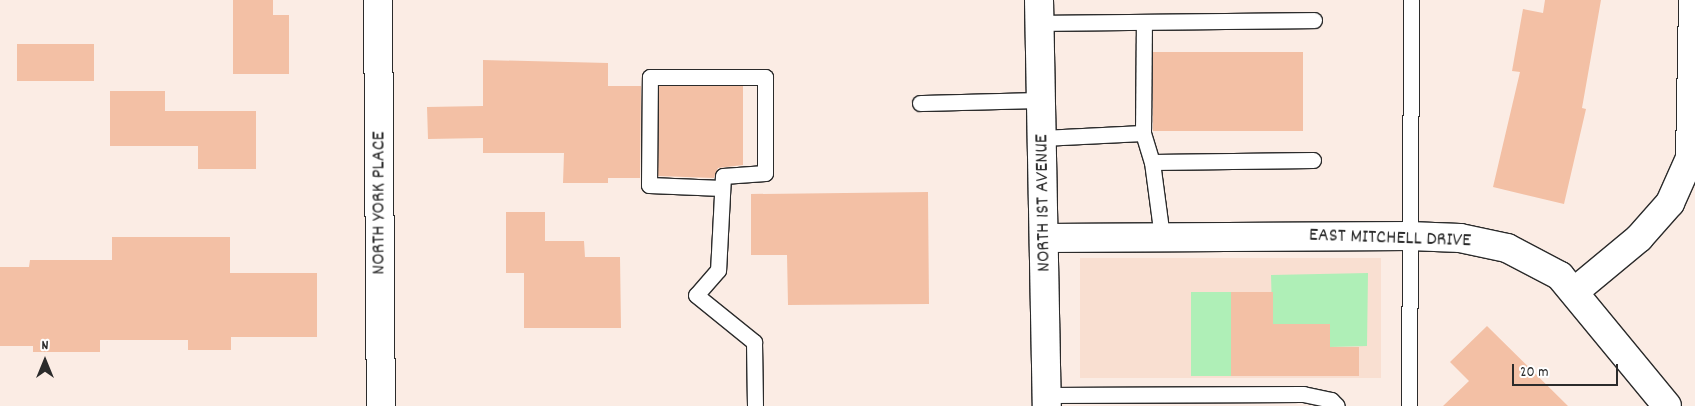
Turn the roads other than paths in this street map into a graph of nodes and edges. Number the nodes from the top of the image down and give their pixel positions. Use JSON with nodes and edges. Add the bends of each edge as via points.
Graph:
{"nodes":[{"id":1,"x":378,"y":0,"type":"edge"},
{"id":2,"x":1411,"y":0,"type":"edge"},
{"id":3,"x":1693,"y":0,"type":"edge"},
{"id":4,"x":1040,"y":12,"type":"edge"},
{"id":5,"x":1314,"y":20,"type":"dead end"},
{"id":6,"x":1144,"y":23,"type":"junction"},
{"id":7,"x":1041,"y":100,"type":"junction"},
{"id":8,"x":920,"y":103,"type":"dead end"},
{"id":9,"x":1144,"y":133,"type":"junction"},
{"id":10,"x":1042,"y":138,"type":"junction"},
{"id":11,"x":1313,"y":160,"type":"dead end"},
{"id":12,"x":1152,"y":162,"type":"junction"},
{"id":13,"x":722,"y":188,"type":"junction"},
{"id":14,"x":1409,"y":236,"type":"junction"},
{"id":15,"x":1162,"y":237,"type":"junction"},
{"id":16,"x":1044,"y":238,"type":"junction"},
{"id":17,"x":1574,"y":292,"type":"junction"},
{"id":18,"x":1047,"y":400,"type":"edge"},
{"id":19,"x":382,"y":406,"type":"edge"},
{"id":20,"x":755,"y":406,"type":"edge"},
{"id":21,"x":1337,"y":406,"type":"edge"},
{"id":22,"x":1409,"y":406,"type":"edge"},
{"id":23,"x":1666,"y":406,"type":"edge"}],
"edges":[{"from":1,"to":19,"type":"street","name":"NORTH YORK PLACE"},
{"from":2,"to":14,"type":"lane"},
{"from":3,"to":17,"type":"street","via":[[1690,158],[1664,210],[1639,238]]},
{"from":4,"to":6,"type":"lane"},
{"from":4,"to":7,"type":"street","name":"NORTH 1ST AVENUE"},
{"from":5,"to":6,"type":"lane"},
{"from":6,"to":9,"type":"lane"},
{"from":7,"to":8,"type":"lane"},
{"from":7,"to":10,"type":"street","name":"NORTH 1ST AVENUE"},
{"from":9,"to":10,"type":"lane"},
{"from":9,"to":12,"type":"lane"},
{"from":10,"to":16,"type":"street","name":"NORTH 1ST AVENUE"},
{"from":11,"to":12,"type":"lane"},
{"from":12,"to":15,"type":"lane"},
{"from":13,"to":13,"type":"lane","via":[[723,176],[764,173],[764,77],[650,77],[648,185]]},
{"from":13,"to":20,"type":"lane","via":[[718,270],[696,295],[754,342]]},
{"from":14,"to":15,"type":"street","name":"EAST MITCHELL DRIVE"},
{"from":14,"to":17,"type":"street","name":"EAST MITCHELL DRIVE","via":[[1460,238],[1507,248],[1560,276]]},
{"from":14,"to":22,"type":"lane"},
{"from":15,"to":16,"type":"street","name":"EAST MITCHELL DRIVE"},
{"from":16,"to":18,"type":"street","name":"NORTH 1ST AVENUE"},
{"from":17,"to":23,"type":"street","name":"EAST MITCHELL DRIVE"},
{"from":18,"to":21,"type":"lane","via":[[1303,394],[1331,400]]}]}
